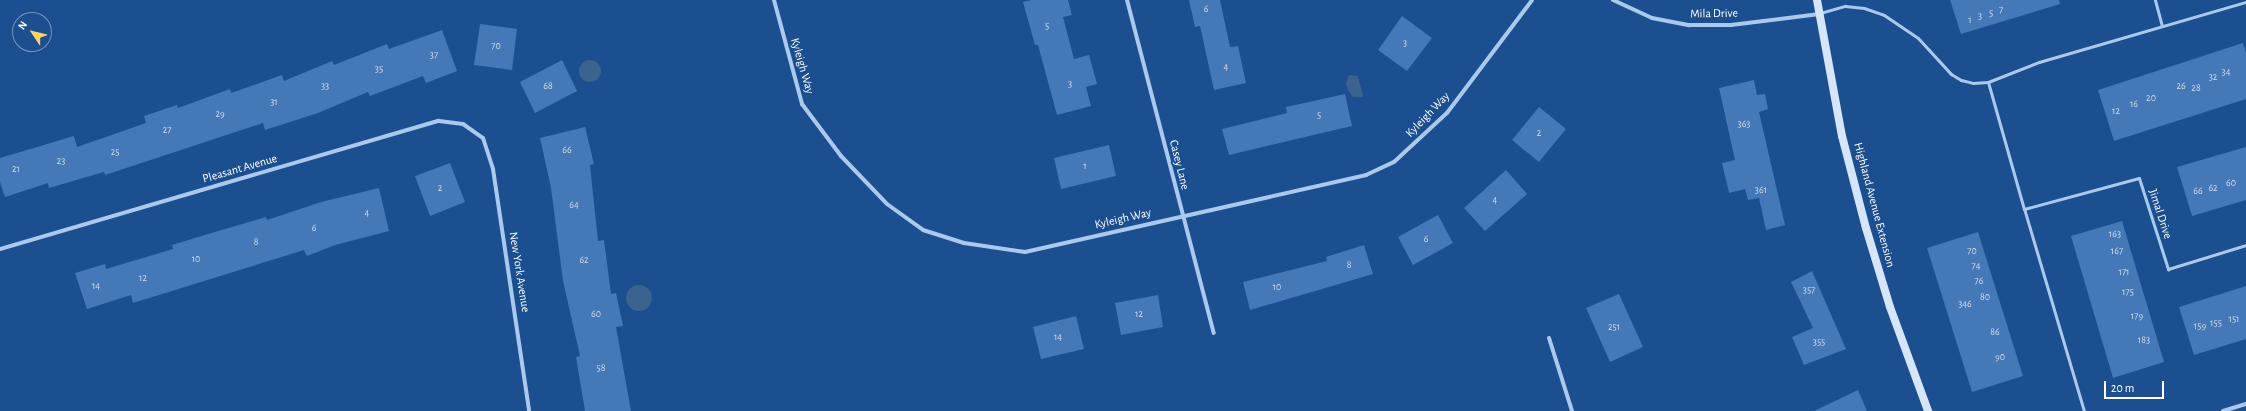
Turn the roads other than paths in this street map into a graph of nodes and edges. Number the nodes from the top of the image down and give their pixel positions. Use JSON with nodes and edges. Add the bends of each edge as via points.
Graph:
{"nodes":[{"id":1,"x":774,"y":0,"type":"edge"},
{"id":2,"x":1128,"y":0,"type":"edge"},
{"id":3,"x":1532,"y":0,"type":"edge"},
{"id":4,"x":1613,"y":0,"type":"edge"},
{"id":5,"x":1817,"y":0,"type":"edge"},
{"id":6,"x":2155,"y":0,"type":"edge"},
{"id":7,"x":2246,"y":2,"type":"edge"},
{"id":8,"x":1820,"y":14,"type":"junction"},
{"id":9,"x":2162,"y":26,"type":"junction"},
{"id":10,"x":1988,"y":82,"type":"junction"},
{"id":11,"x":483,"y":138,"type":"joint"},
{"id":12,"x":2024,"y":209,"type":"junction"},
{"id":13,"x":1182,"y":216,"type":"junction"},
{"id":14,"x":2246,"y":245,"type":"edge"},
{"id":15,"x":0,"y":249,"type":"edge"},
{"id":16,"x":1214,"y":333,"type":"dead end"},
{"id":17,"x":1549,"y":338,"type":"dead end"},
{"id":18,"x":2246,"y":404,"type":"edge"},
{"id":19,"x":529,"y":411,"type":"edge"},
{"id":20,"x":1572,"y":411,"type":"edge"},
{"id":21,"x":1928,"y":411,"type":"edge"},
{"id":22,"x":2084,"y":411,"type":"edge"},
{"id":23,"x":2223,"y":411,"type":"edge"}],
"edges":[{"from":1,"to":13,"type":"street","name":"Kyleigh Way","via":[[802,104],[841,156],[888,204],[923,230],[964,243],[1025,252]]},
{"from":2,"to":13,"type":"street","name":"Casey Lane"},
{"from":3,"to":13,"type":"street","name":"Kyleigh Way","via":[[1447,113],[1394,162],[1366,175]]},
{"from":4,"to":8,"type":"street","name":"Mila Drive","via":[[1652,18],[1689,25],[1731,24]]},
{"from":5,"to":8,"type":"street","name":"Highland Avenue Extension"},
{"from":6,"to":9,"type":"lane"},
{"from":7,"to":9,"type":"lane"},
{"from":8,"to":10,"type":"lane","via":[[1845,6],[1864,8],[1884,15],[1918,38],[1961,80]]},
{"from":8,"to":21,"type":"street","name":"Highland Avenue Extension","via":[[1842,136],[1866,228],[1890,307]]},
{"from":9,"to":10,"type":"lane","via":[[2039,62]]},
{"from":10,"to":12,"type":"lane"},
{"from":11,"to":15,"type":"street","name":"Pleasant Avenue","via":[[463,124],[439,121]]},
{"from":11,"to":19,"type":"street","name":"New York Avenue","via":[[493,169]]},
{"from":12,"to":14,"type":"lane","name":"Jimal Drive","via":[[2139,178],[2168,269]]},
{"from":12,"to":22,"type":"lane"},
{"from":13,"to":16,"type":"street","name":"Casey Lane"},
{"from":17,"to":20,"type":"street"},
{"from":18,"to":23,"type":"street"}]}
